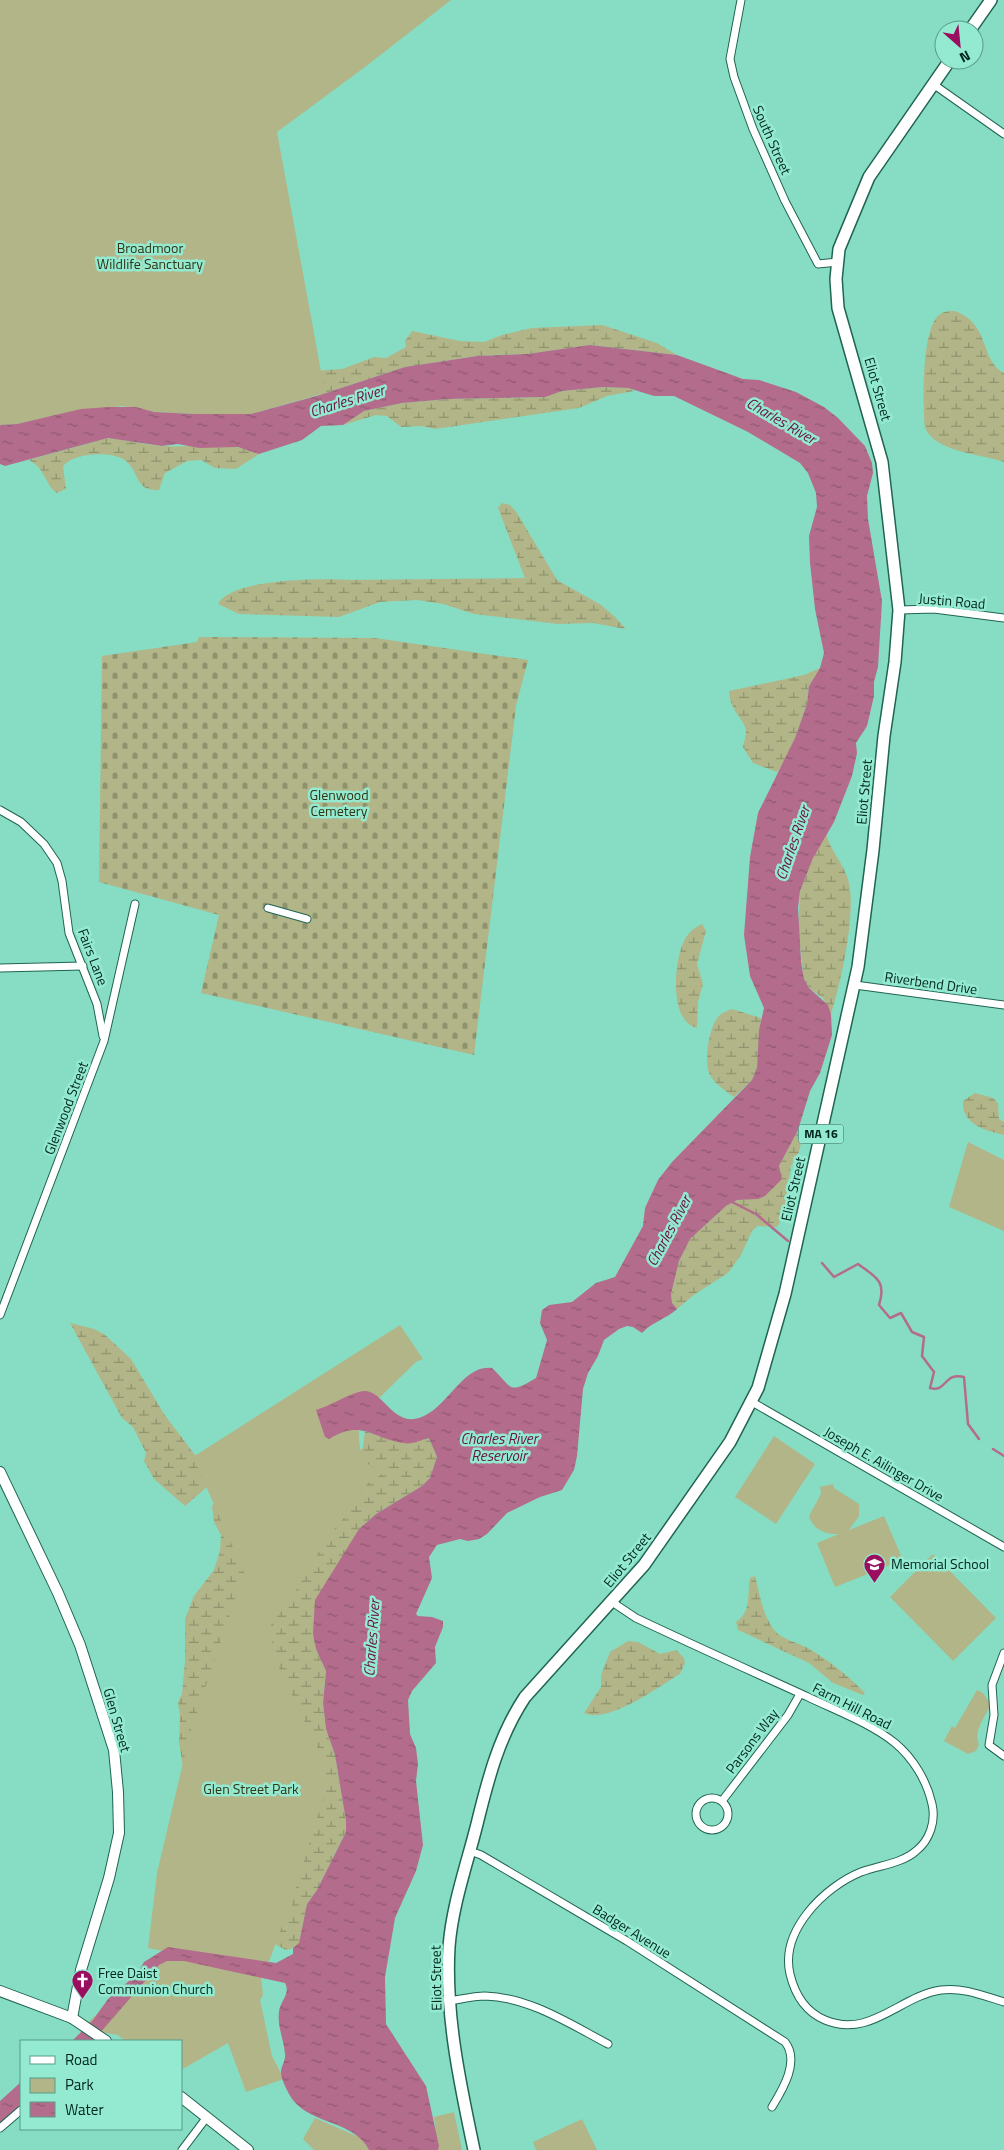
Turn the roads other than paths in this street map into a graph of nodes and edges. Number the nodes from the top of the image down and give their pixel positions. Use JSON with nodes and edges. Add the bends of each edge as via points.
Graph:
{"nodes":[{"id":1,"x":741,"y":0,"type":"edge"},
{"id":2,"x":990,"y":0,"type":"edge"},
{"id":3,"x":977,"y":20,"type":"edge"},
{"id":4,"x":943,"y":70,"type":"edge"},
{"id":5,"x":933,"y":84,"type":"junction"},
{"id":6,"x":1004,"y":134,"type":"edge"},
{"id":7,"x":838,"y":262,"type":"junction"},
{"id":8,"x":898,"y":610,"type":"junction"},
{"id":9,"x":1004,"y":618,"type":"edge"},
{"id":10,"x":0,"y":810,"type":"edge"},
{"id":11,"x":135,"y":904,"type":"dead end"},
{"id":12,"x":268,"y":908,"type":"dead end"},
{"id":13,"x":307,"y":919,"type":"dead end"},
{"id":14,"x":83,"y":966,"type":"junction"},
{"id":15,"x":0,"y":968,"type":"edge"},
{"id":16,"x":855,"y":985,"type":"junction"},
{"id":17,"x":1004,"y":1005,"type":"edge"},
{"id":18,"x":104,"y":1041,"type":"junction"},
{"id":19,"x":0,"y":1315,"type":"edge"},
{"id":20,"x":752,"y":1402,"type":"junction"},
{"id":21,"x":0,"y":1472,"type":"edge"},
{"id":22,"x":1004,"y":1547,"type":"edge"},
{"id":23,"x":612,"y":1602,"type":"junction"},
{"id":24,"x":1004,"y":1653,"type":"edge"},
{"id":25,"x":800,"y":1694,"type":"junction"},
{"id":26,"x":1004,"y":1756,"type":"edge"},
{"id":27,"x":722,"y":1801,"type":"junction"},
{"id":28,"x":470,"y":1851,"type":"junction"},
{"id":29,"x":0,"y":1991,"type":"edge"},
{"id":30,"x":450,"y":2001,"type":"junction"},
{"id":31,"x":1004,"y":2002,"type":"edge"},
{"id":32,"x":72,"y":2018,"type":"junction"},
{"id":33,"x":103,"y":2039,"type":"edge"},
{"id":34,"x":608,"y":2044,"type":"dead end"},
{"id":35,"x":182,"y":2098,"type":"edge"},
{"id":36,"x":772,"y":2106,"type":"dead end"},
{"id":37,"x":20,"y":2111,"type":"edge"},
{"id":38,"x":207,"y":2118,"type":"junction"},
{"id":39,"x":0,"y":2128,"type":"edge"},
{"id":40,"x":182,"y":2150,"type":"edge"},
{"id":41,"x":248,"y":2150,"type":"edge"},
{"id":42,"x":474,"y":2150,"type":"edge"}],
"edges":[{"from":1,"to":7,"type":"street","name":"South Street","via":[[730,59],[740,96],[785,201],[818,264]]},
{"from":2,"to":3,"type":"main road"},
{"from":4,"to":5,"type":"main road","name":"Eliot Street","number":"MA 16"},
{"from":5,"to":6,"type":"street"},
{"from":5,"to":7,"type":"main road","name":"Eliot Street","number":"MA 16","via":[[869,176],[845,233]]},
{"from":7,"to":8,"type":"main road","name":"Eliot Street","number":"MA 16","via":[[838,308],[882,462]]},
{"from":8,"to":9,"type":"street","name":"Justin Road","via":[[934,609]]},
{"from":8,"to":16,"type":"main road","name":"Eliot Street","number":"MA 16","via":[[895,662]]},
{"from":10,"to":14,"type":"street","name":"Fairs Lane","via":[[21,822],[58,862],[69,933]]},
{"from":11,"to":18,"type":"street","name":"Glenwood Street"},
{"from":12,"to":13,"type":"street"},
{"from":14,"to":15,"type":"street"},
{"from":14,"to":18,"type":"street","name":"Fairs Lane","via":[[97,1004]]},
{"from":16,"to":17,"type":"street","name":"Riverbend Drive"},
{"from":16,"to":20,"type":"main road","name":"Eliot Street","number":"MA 16","via":[[784,1294]]},
{"from":18,"to":19,"type":"street","name":"Glenwood Street"},
{"from":20,"to":22,"type":"street","name":"Joseph E. Ailinger Drive"},
{"from":20,"to":23,"type":"main road","name":"Eliot Street","number":"MA 16","via":[[730,1442],[674,1523]]},
{"from":21,"to":32,"type":"street","name":"Glen Street","via":[[80,1645],[114,1750],[118,1833],[109,1878],[81,1970]]},
{"from":23,"to":25,"type":"street","name":"Farm Hill Road","via":[[636,1618]]},
{"from":23,"to":28,"type":"main road","name":"Eliot Street","number":"MA 16","via":[[542,1675],[517,1709],[495,1758]]},
{"from":24,"to":26,"type":"street","via":[[992,1685],[994,1715],[990,1745]]},
{"from":25,"to":27,"type":"street","name":"Parsons Way","via":[[788,1715]]},
{"from":25,"to":31,"type":"street","name":"Farm Hill Road","via":[[868,1725],[896,1743],[921,1775],[934,1813],[931,1830],[916,1851],[902,1860],[851,1877],[824,1896],[804,1919],[792,1944],[789,1961],[792,1981],[800,2000],[822,2019],[854,2026],[873,2021],[909,2001],[939,1990],[968,1991]]},
{"from":27,"to":27,"type":"street","via":[[729,1814],[724,1826],[713,1831],[703,1828],[696,1818],[698,1806],[710,1798]]},
{"from":28,"to":30,"type":"main road","name":"Eliot Street","number":"MA 16","via":[[449,1945]]},
{"from":28,"to":36,"type":"street","name":"Badger Avenue","via":[[626,1941],[789,2046],[792,2061],[781,2092]]},
{"from":29,"to":32,"type":"street"},
{"from":30,"to":34,"type":"street","via":[[483,1996],[524,2003]]},
{"from":30,"to":42,"type":"main road","name":"Eliot Street","number":"MA 16"},
{"from":32,"to":33,"type":"street"},
{"from":35,"to":38,"type":"street"},
{"from":37,"to":39,"type":"street"},
{"from":38,"to":40,"type":"street"},
{"from":38,"to":41,"type":"street"}]}
